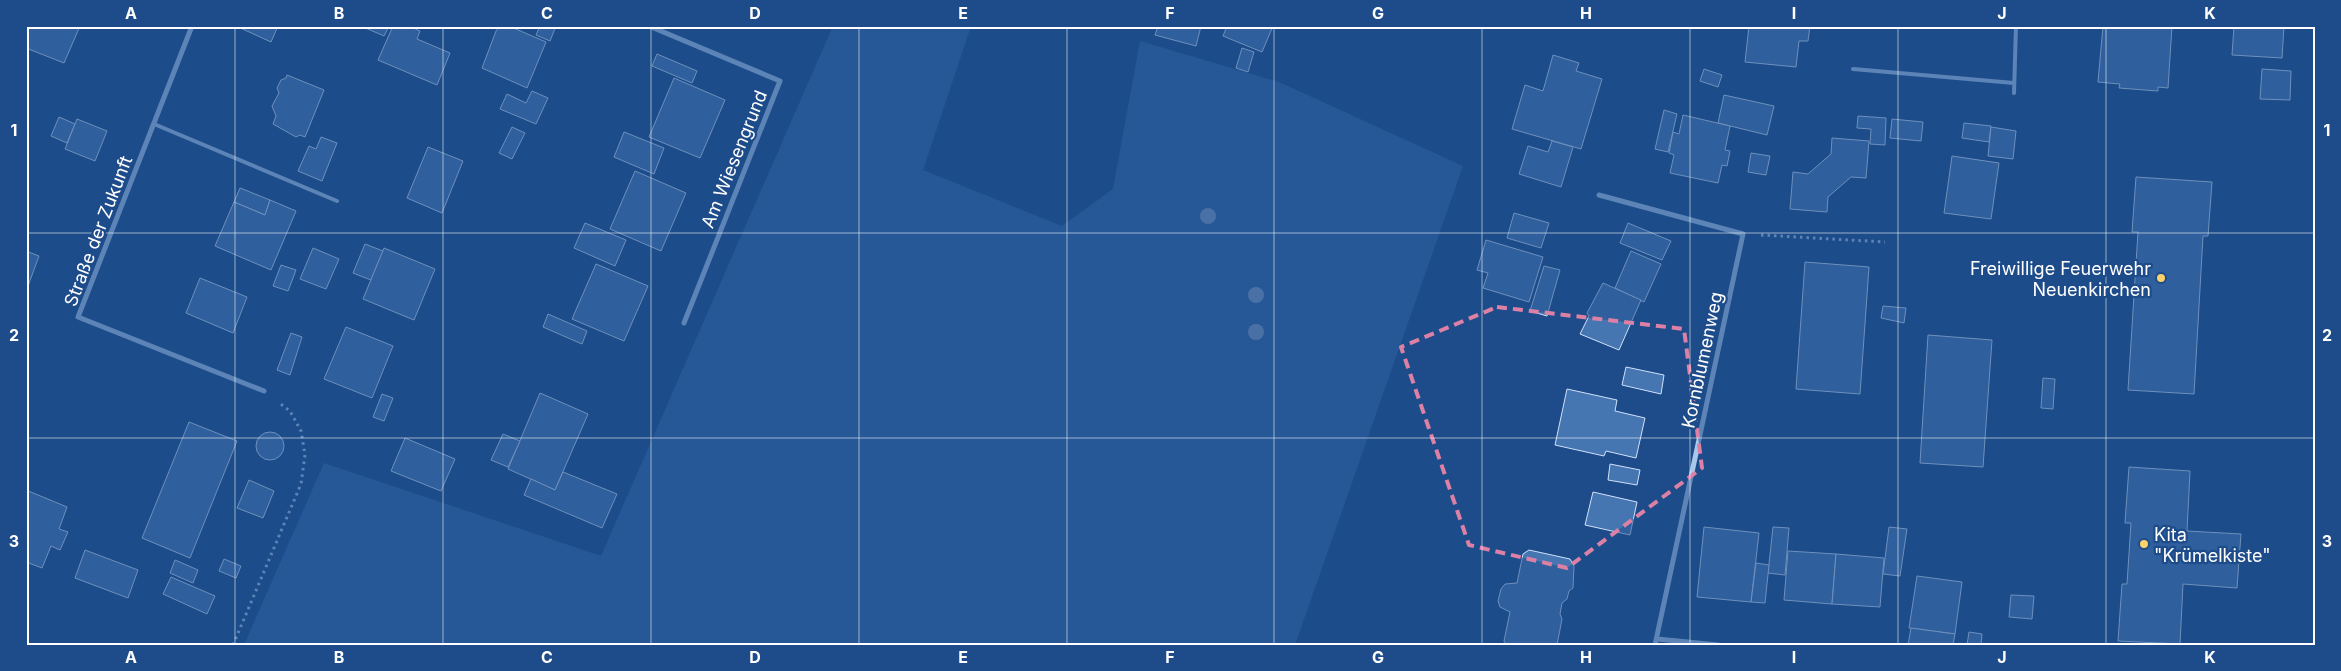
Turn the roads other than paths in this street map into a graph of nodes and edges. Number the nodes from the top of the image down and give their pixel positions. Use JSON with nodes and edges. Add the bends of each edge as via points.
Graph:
{"nodes":[{"id":1,"x":192,"y":26,"type":"edge"},
{"id":2,"x":649,"y":26,"type":"edge"},
{"id":3,"x":2016,"y":26,"type":"edge"},
{"id":4,"x":1853,"y":69,"type":"dead end"},
{"id":5,"x":2014,"y":82,"type":"junction"},
{"id":6,"x":2014,"y":93,"type":"dead end"},
{"id":7,"x":154,"y":124,"type":"junction"},
{"id":8,"x":1599,"y":195,"type":"dead end"},
{"id":9,"x":337,"y":201,"type":"dead end"},
{"id":10,"x":684,"y":322,"type":"dead end"},
{"id":11,"x":264,"y":391,"type":"road end"},
{"id":12,"x":1656,"y":642,"type":"edge"},
{"id":13,"x":1718,"y":645,"type":"edge"}],
"edges":[{"from":1,"to":7,"type":"street","name":"Straße der Zukunft"},
{"from":2,"to":10,"type":"street","name":"Am Wiesengrund","via":[[780,81]]},
{"from":3,"to":5,"type":"lane"},
{"from":4,"to":5,"type":"lane"},
{"from":5,"to":6,"type":"lane"},
{"from":7,"to":9,"type":"lane"},
{"from":7,"to":11,"type":"street","name":"Straße der Zukunft","via":[[78,317]]},
{"from":8,"to":12,"type":"street","name":"Kornblumenweg","via":[[1743,234]]},
{"from":12,"to":13,"type":"street","name":"Kornblumenweg"}]}
